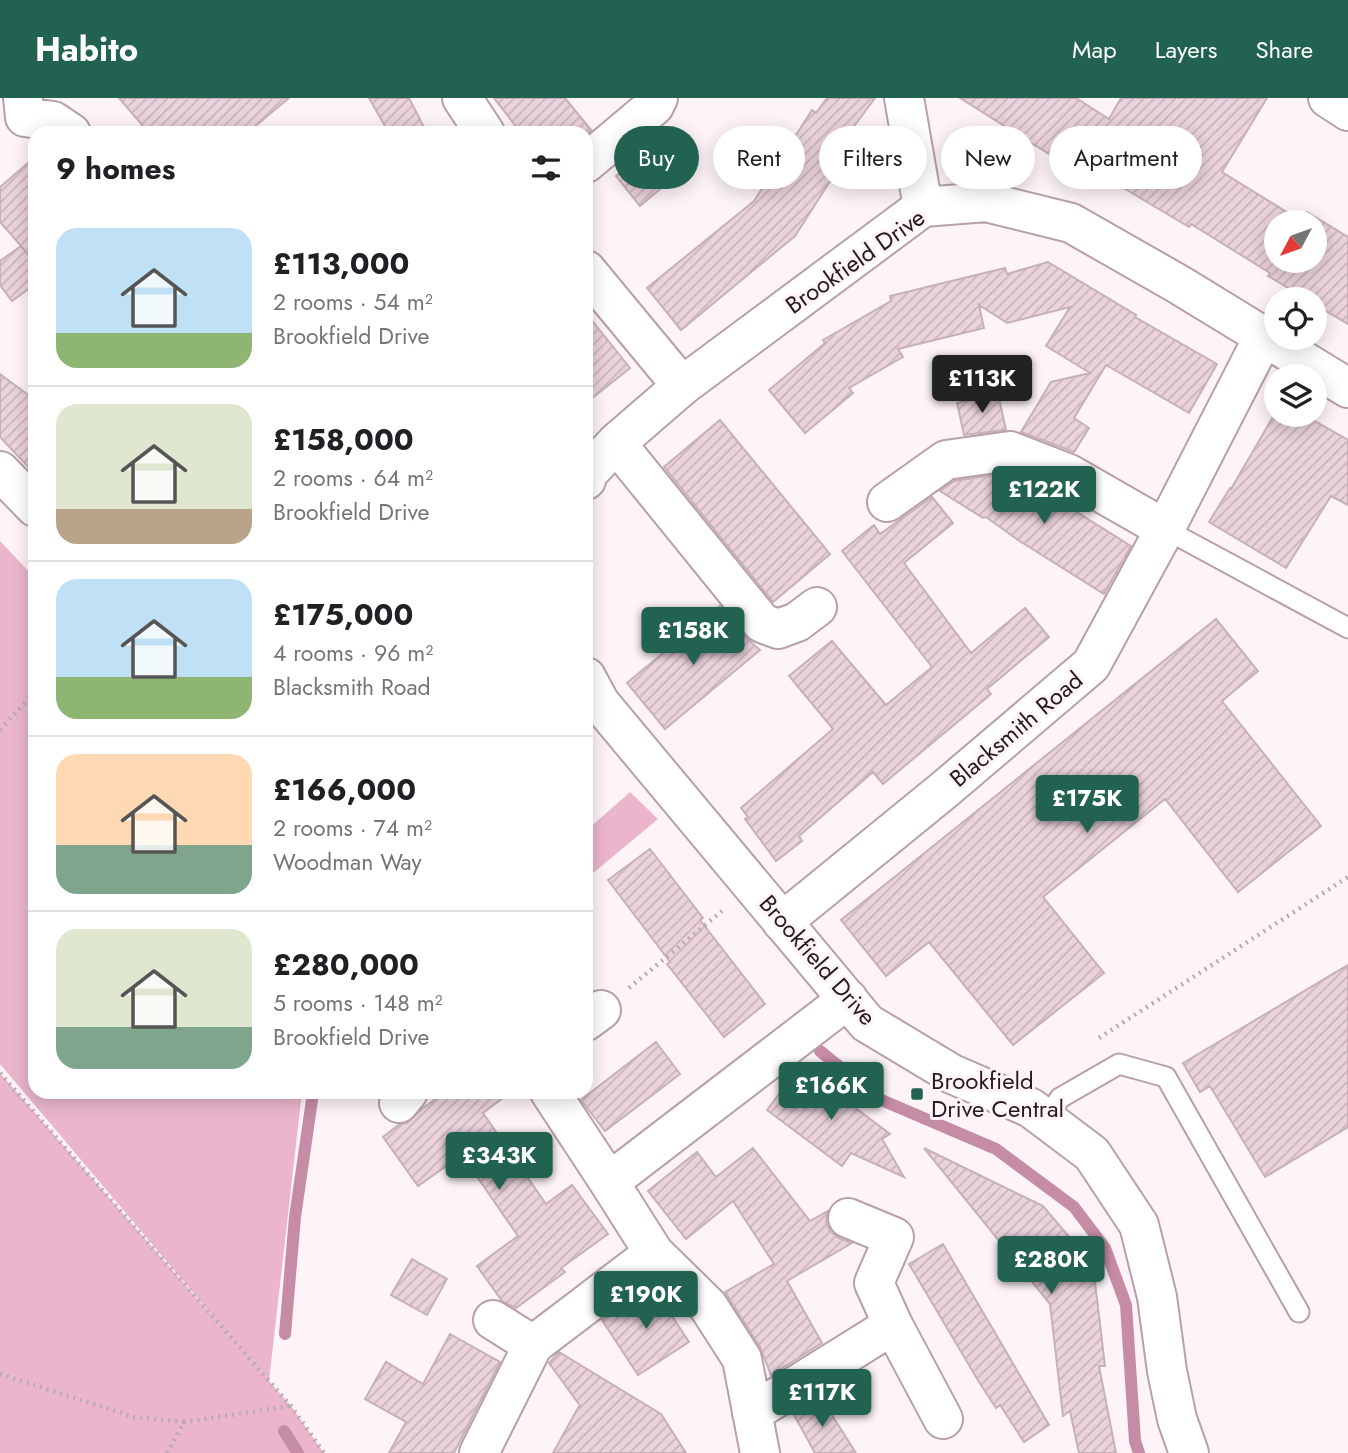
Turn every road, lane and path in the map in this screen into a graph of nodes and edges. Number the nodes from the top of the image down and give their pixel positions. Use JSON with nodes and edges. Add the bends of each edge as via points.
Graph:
{"nodes":[{"id":1,"x":462,"y":98,"type":"edge"},
{"id":2,"x":658,"y":98,"type":"edge"},
{"id":3,"x":904,"y":98,"type":"edge"},
{"id":4,"x":1328,"y":98,"type":"edge"},
{"id":5,"x":1348,"y":111,"type":"edge"},
{"id":6,"x":16,"y":117,"type":"edge"},
{"id":7,"x":60,"y":126,"type":"edge"},
{"id":8,"x":480,"y":126,"type":"edge"},
{"id":9,"x":593,"y":157,"type":"edge"},
{"id":10,"x":923,"y":207,"type":"junction"},
{"id":11,"x":593,"y":278,"type":"edge"},
{"id":12,"x":1264,"y":336,"type":"joint"},
{"id":13,"x":1287,"y":350,"type":"edge"},
{"id":14,"x":682,"y":386,"type":"junction"},
{"id":15,"x":1348,"y":388,"type":"edge"},
{"id":16,"x":616,"y":443,"type":"junction"},
{"id":17,"x":593,"y":468,"type":"edge"},
{"id":18,"x":0,"y":471,"type":"edge"},
{"id":19,"x":28,"y":500,"type":"edge"},
{"id":20,"x":887,"y":502,"type":"dead end"},
{"id":21,"x":1165,"y":530,"type":"junction"},
{"id":22,"x":817,"y":607,"type":"dead end"},
{"id":23,"x":1348,"y":628,"type":"edge"},
{"id":24,"x":593,"y":690,"type":"edge"},
{"id":25,"x":28,"y":700,"type":"edge"},
{"id":26,"x":0,"y":730,"type":"edge"},
{"id":27,"x":1348,"y":877,"type":"edge"},
{"id":28,"x":752,"y":886,"type":"junction"},
{"id":29,"x":782,"y":922,"type":"junction"},
{"id":30,"x":848,"y":999,"type":"junction"},
{"id":31,"x":594,"y":1016,"type":"edge"},
{"id":32,"x":1090,"y":1044,"type":"dead end"},
{"id":33,"x":0,"y":1073,"type":"edge"},
{"id":34,"x":555,"y":1099,"type":"edge"},
{"id":35,"x":1046,"y":1119,"type":"junction"},
{"id":36,"x":609,"y":1182,"type":"junction"},
{"id":37,"x":848,"y":1218,"type":"dead end"},
{"id":38,"x":654,"y":1254,"type":"junction"},
{"id":39,"x":1299,"y":1312,"type":"dead end"},
{"id":40,"x":493,"y":1320,"type":"dead end"},
{"id":41,"x":893,"y":1325,"type":"junction"},
{"id":42,"x":533,"y":1345,"type":"junction"},
{"id":43,"x":0,"y":1374,"type":"edge"},
{"id":44,"x":291,"y":1406,"type":"junction"},
{"id":45,"x":752,"y":1413,"type":"junction"},
{"id":46,"x":943,"y":1419,"type":"dead end"},
{"id":47,"x":184,"y":1422,"type":"junction"},
{"id":48,"x":167,"y":1453,"type":"edge"},
{"id":49,"x":324,"y":1453,"type":"edge"},
{"id":50,"x":479,"y":1453,"type":"edge"},
{"id":51,"x":760,"y":1453,"type":"edge"},
{"id":52,"x":1189,"y":1453,"type":"edge"}],
"edges":[{"from":1,"to":8,"type":"street"},
{"from":2,"to":9,"type":"street"},
{"from":3,"to":10,"type":"street"},
{"from":4,"to":5,"type":"street"},
{"from":6,"to":7,"type":"street"},
{"from":10,"to":12,"type":"street","name":"Brookfield Drive","via":[[986,202],[1071,223]]},
{"from":10,"to":14,"type":"street","name":"Brookfield Drive"},
{"from":11,"to":14,"type":"street"},
{"from":12,"to":21,"type":"street","name":"Blacksmith Road"},
{"from":13,"to":15,"type":"street","name":"Brookfield Drive"},
{"from":14,"to":16,"type":"street","name":"Brookfield Drive"},
{"from":16,"to":17,"type":"street","name":"Brookfield Drive"},
{"from":16,"to":22,"type":"street","via":[[762,623],[779,629]]},
{"from":18,"to":19,"type":"street"},
{"from":20,"to":21,"type":"street","via":[[946,460],[1010,451],[1069,474]]},
{"from":21,"to":23,"type":"lane"},
{"from":21,"to":29,"type":"street","name":"Blacksmith Road","via":[[1091,665]]},
{"from":24,"to":28,"type":"street","name":"Brookfield Drive"},
{"from":25,"to":26,"type":"path"},
{"from":27,"to":32,"type":"path"},
{"from":28,"to":29,"type":"street","name":"Brookfield Drive"},
{"from":28,"to":31,"type":"path"},
{"from":29,"to":30,"type":"street","name":"Brookfield Drive"},
{"from":30,"to":35,"type":"street","name":"Brookfield Drive","via":[[867,1023],[941,1068]]},
{"from":30,"to":36,"type":"street"},
{"from":33,"to":44,"type":"path"},
{"from":34,"to":36,"type":"street"},
{"from":35,"to":39,"type":"lane","via":[[1060,1098],[1119,1064],[1166,1077]]},
{"from":35,"to":52,"type":"street","name":"Brookfield Drive","via":[[1092,1154],[1139,1224],[1157,1297],[1177,1419]]},
{"from":36,"to":38,"type":"street"},
{"from":37,"to":41,"type":"street","via":[[894,1237],[874,1283]]},
{"from":38,"to":42,"type":"street"},
{"from":38,"to":45,"type":"street","via":[[708,1306],[742,1359]]},
{"from":40,"to":42,"type":"street"},
{"from":41,"to":45,"type":"street"},
{"from":41,"to":46,"type":"street"},
{"from":42,"to":50,"type":"street"},
{"from":43,"to":47,"type":"path","via":[[134,1417]]},
{"from":44,"to":47,"type":"path"},
{"from":44,"to":49,"type":"path"},
{"from":45,"to":51,"type":"street"},
{"from":47,"to":48,"type":"path"}]}
